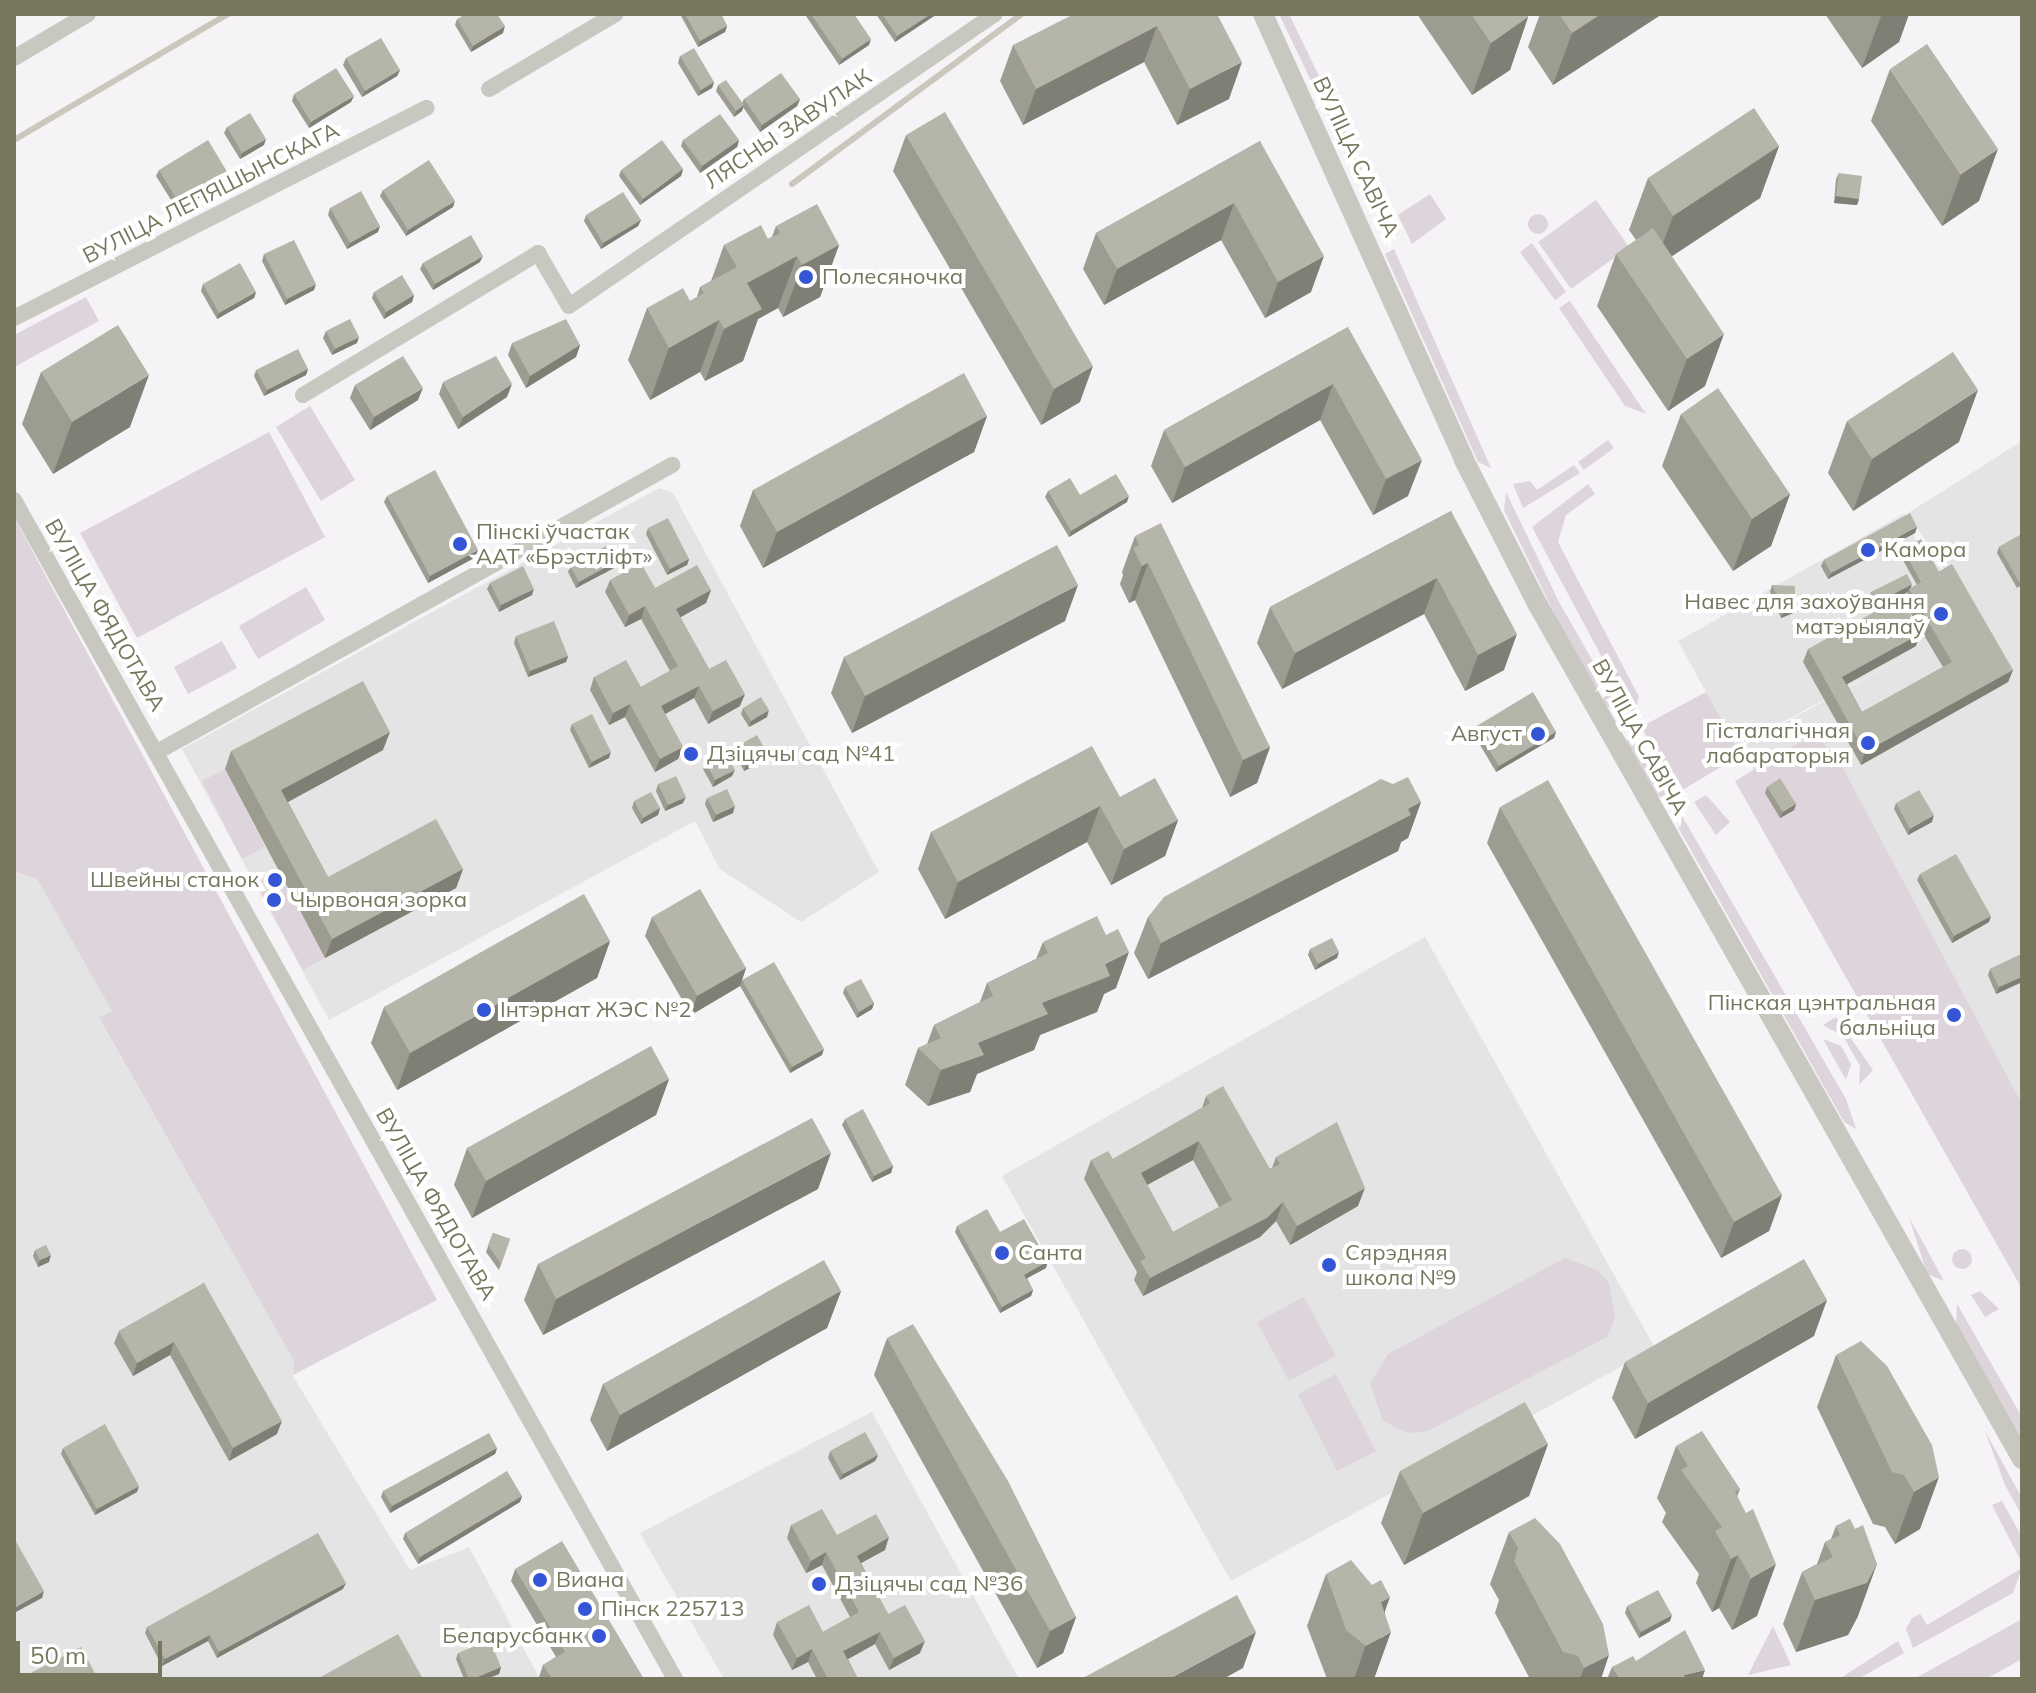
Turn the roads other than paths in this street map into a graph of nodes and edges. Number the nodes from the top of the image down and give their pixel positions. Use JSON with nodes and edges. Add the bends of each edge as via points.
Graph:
{"nodes":[{"id":1,"x":88,"y":14,"type":"edge"},
{"id":2,"x":616,"y":14,"type":"edge"},
{"id":3,"x":995,"y":14,"type":"edge"},
{"id":4,"x":1263,"y":14,"type":"edge"},
{"id":5,"x":14,"y":58,"type":"edge"},
{"id":6,"x":489,"y":89,"type":"dead end"},
{"id":7,"x":427,"y":108,"type":"dead end"},
{"id":8,"x":14,"y":318,"type":"edge"},
{"id":9,"x":303,"y":395,"type":"dead end"},
{"id":10,"x":672,"y":465,"type":"dead end"},
{"id":11,"x":14,"y":500,"type":"edge"},
{"id":12,"x":157,"y":752,"type":"junction"},
{"id":13,"x":2022,"y":1459,"type":"edge"},
{"id":14,"x":675,"y":1679,"type":"edge"}],
"edges":[{"from":1,"to":5,"type":"street"},
{"from":2,"to":6,"type":"street"},
{"from":3,"to":9,"type":"street","name":"ЛЯСНЫ ЗАВУЛАК","via":[[569,306],[538,253]]},
{"from":4,"to":13,"type":"street","name":"ВУЛІЦА САВІЧА","via":[[1464,460],[1538,605]]},
{"from":7,"to":8,"type":"street","name":"ВУЛІЦА ЛЕПЯШЫНСКАГА"},
{"from":10,"to":12,"type":"street"},
{"from":11,"to":12,"type":"street","name":"ВУЛІЦА ФЯДОТАВА"},
{"from":12,"to":14,"type":"street","name":"ВУЛІЦА ФЯДОТАВА"}]}
